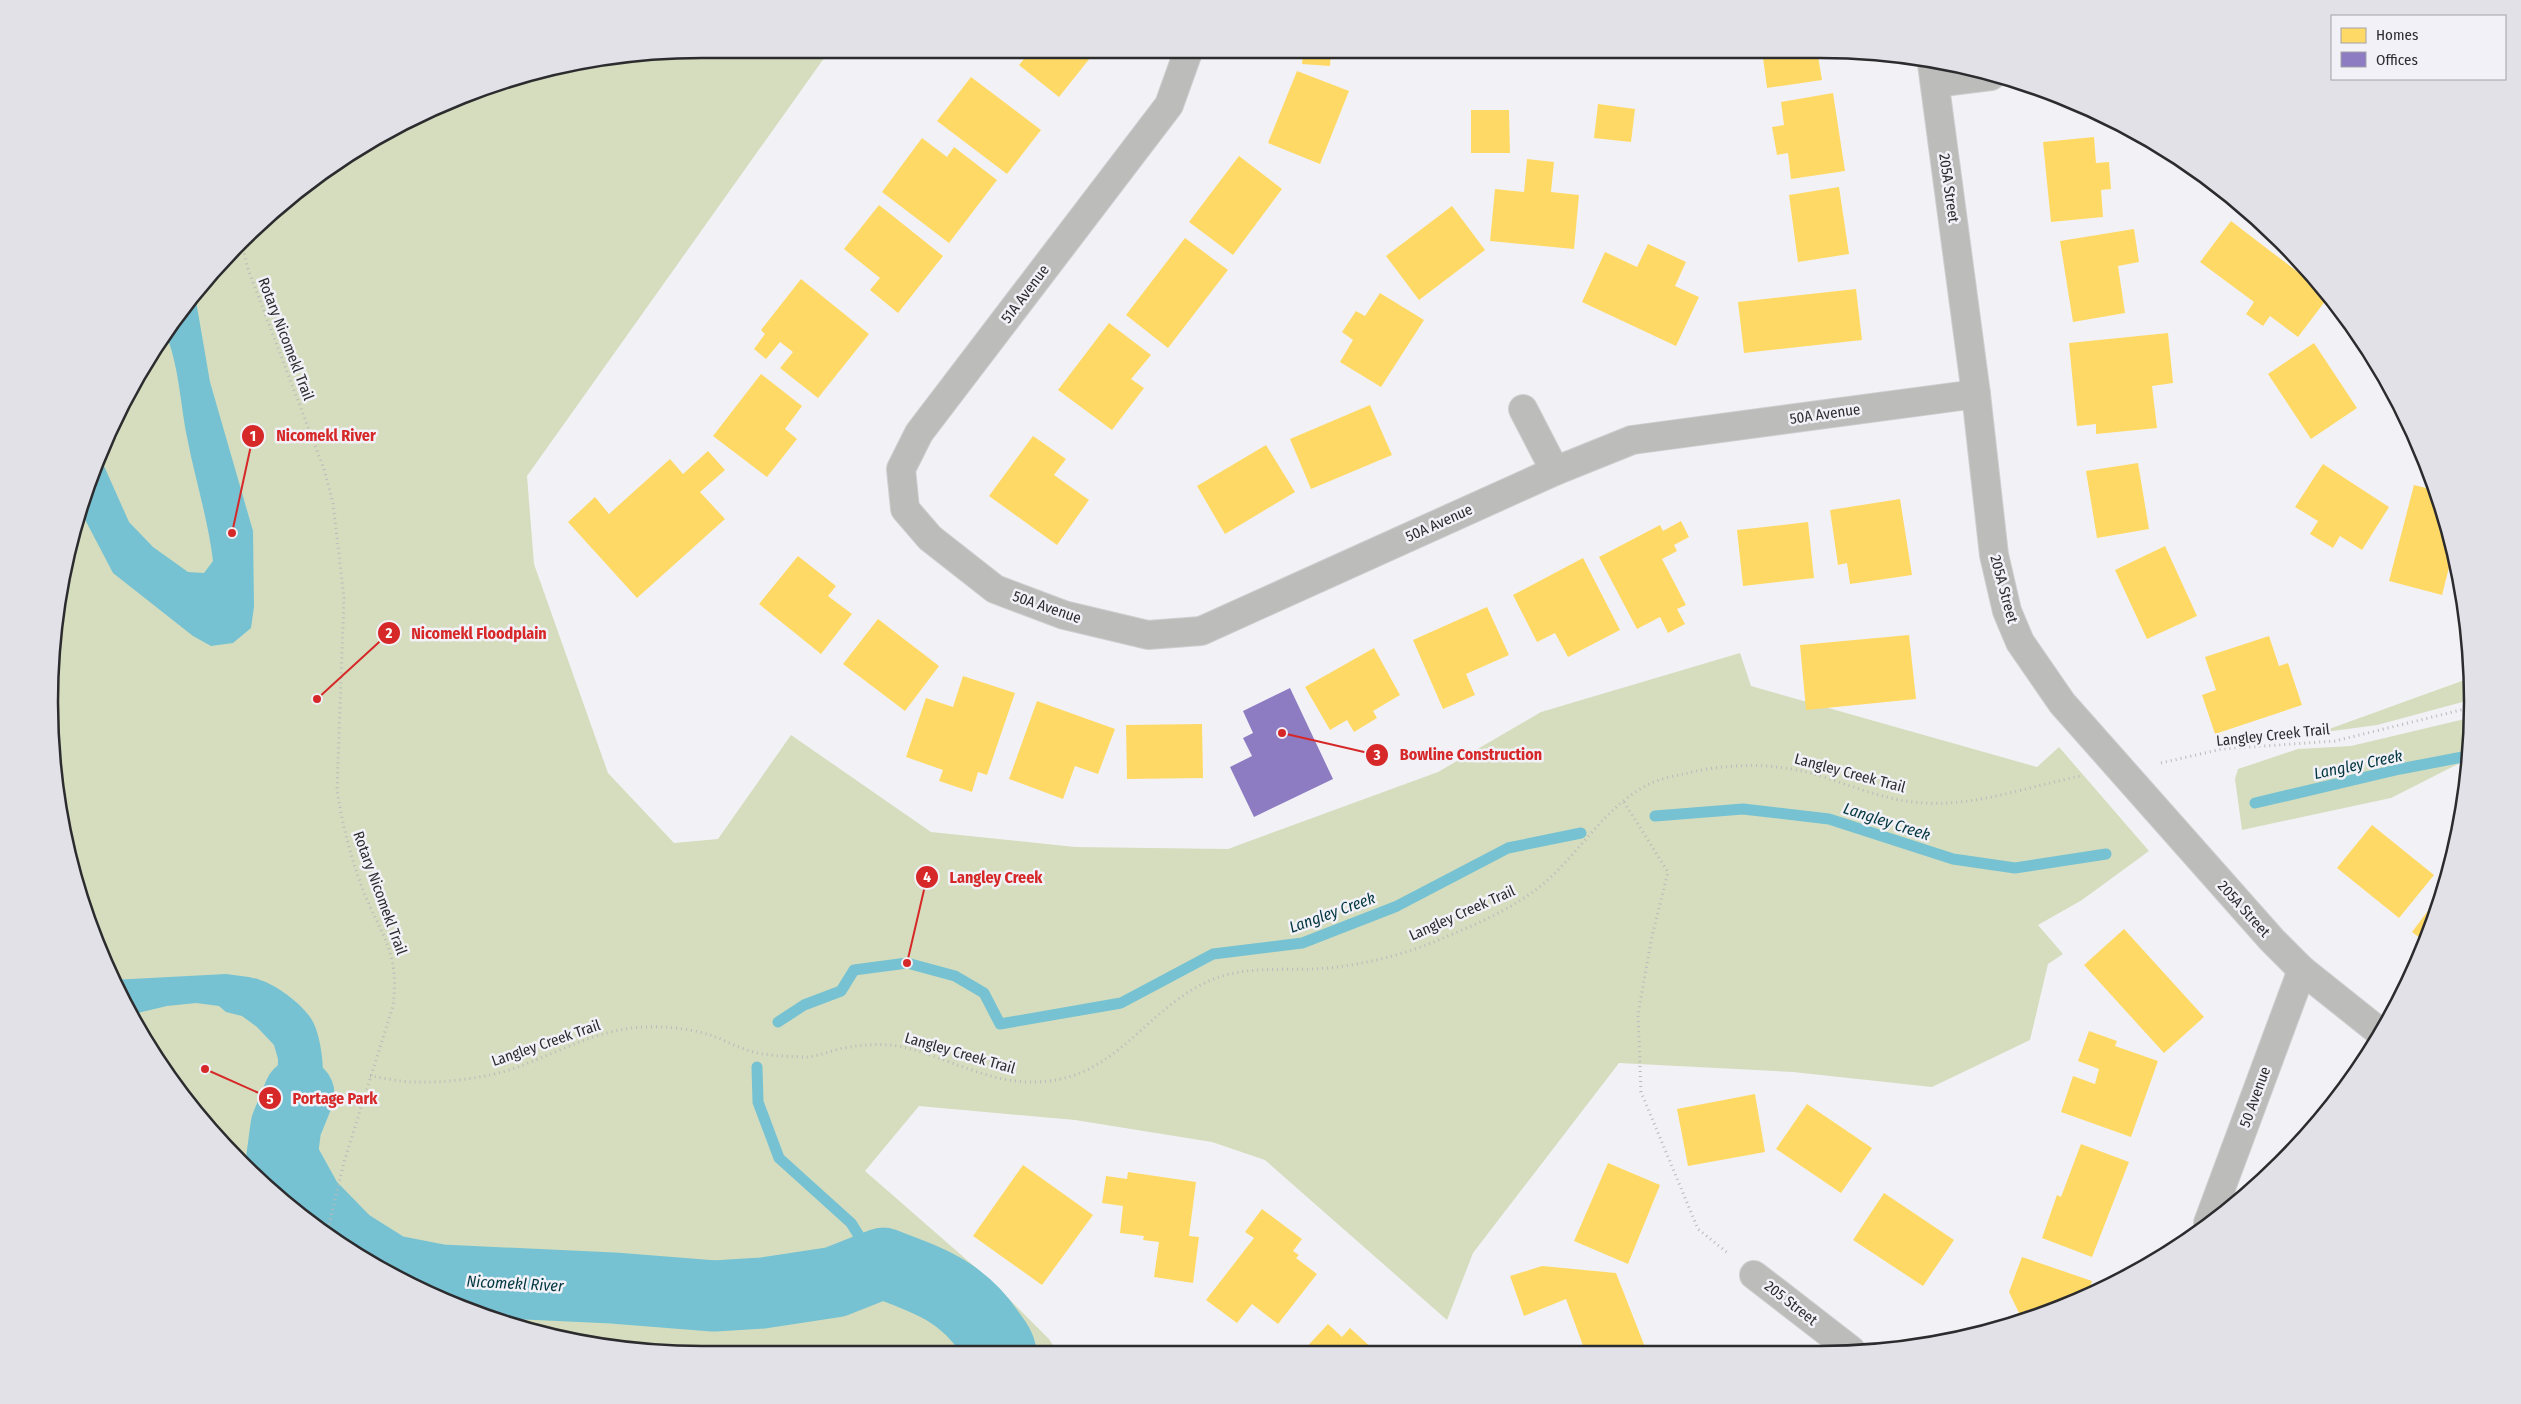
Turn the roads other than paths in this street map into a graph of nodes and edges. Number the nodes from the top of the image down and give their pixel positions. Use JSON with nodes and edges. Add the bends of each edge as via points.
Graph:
{"nodes":[{"id":1,"x":1186,"y":58,"type":"edge"},
{"id":2,"x":1934,"y":74,"type":"edge"},
{"id":3,"x":1969,"y":75,"type":"edge"},
{"id":4,"x":1976,"y":394,"type":"junction"},
{"id":5,"x":1523,"y":409,"type":"dead end"},
{"id":6,"x":1554,"y":471,"type":"junction"},
{"id":7,"x":930,"y":538,"type":"joint"},
{"id":8,"x":2302,"y":970,"type":"junction"},
{"id":9,"x":2375,"y":1028,"type":"edge"},
{"id":10,"x":2212,"y":1212,"type":"edge"},
{"id":11,"x":1754,"y":1275,"type":"road end"},
{"id":12,"x":1846,"y":1345,"type":"edge"}],
"edges":[{"from":1,"to":7,"type":"street","name":"51A Avenue","via":[[1169,106],[919,432],[901,469],[905,509]]},
{"from":2,"to":3,"type":"street"},
{"from":2,"to":4,"type":"street","name":"205A Street"},
{"from":4,"to":6,"type":"street","name":"50A Avenue","via":[[1632,440]]},
{"from":4,"to":8,"type":"street","name":"205A Street","via":[[1994,555],[2007,611],[2020,642],[2062,703],[2225,889]]},
{"from":5,"to":6,"type":"street"},
{"from":6,"to":7,"type":"street","name":"50A Avenue","via":[[1201,631],[1148,635],[1064,615],[995,588]]},
{"from":8,"to":9,"type":"street","name":"205A Street"},
{"from":8,"to":10,"type":"street","name":"50 Avenue"},
{"from":11,"to":12,"type":"street","name":"205 Street"}]}
